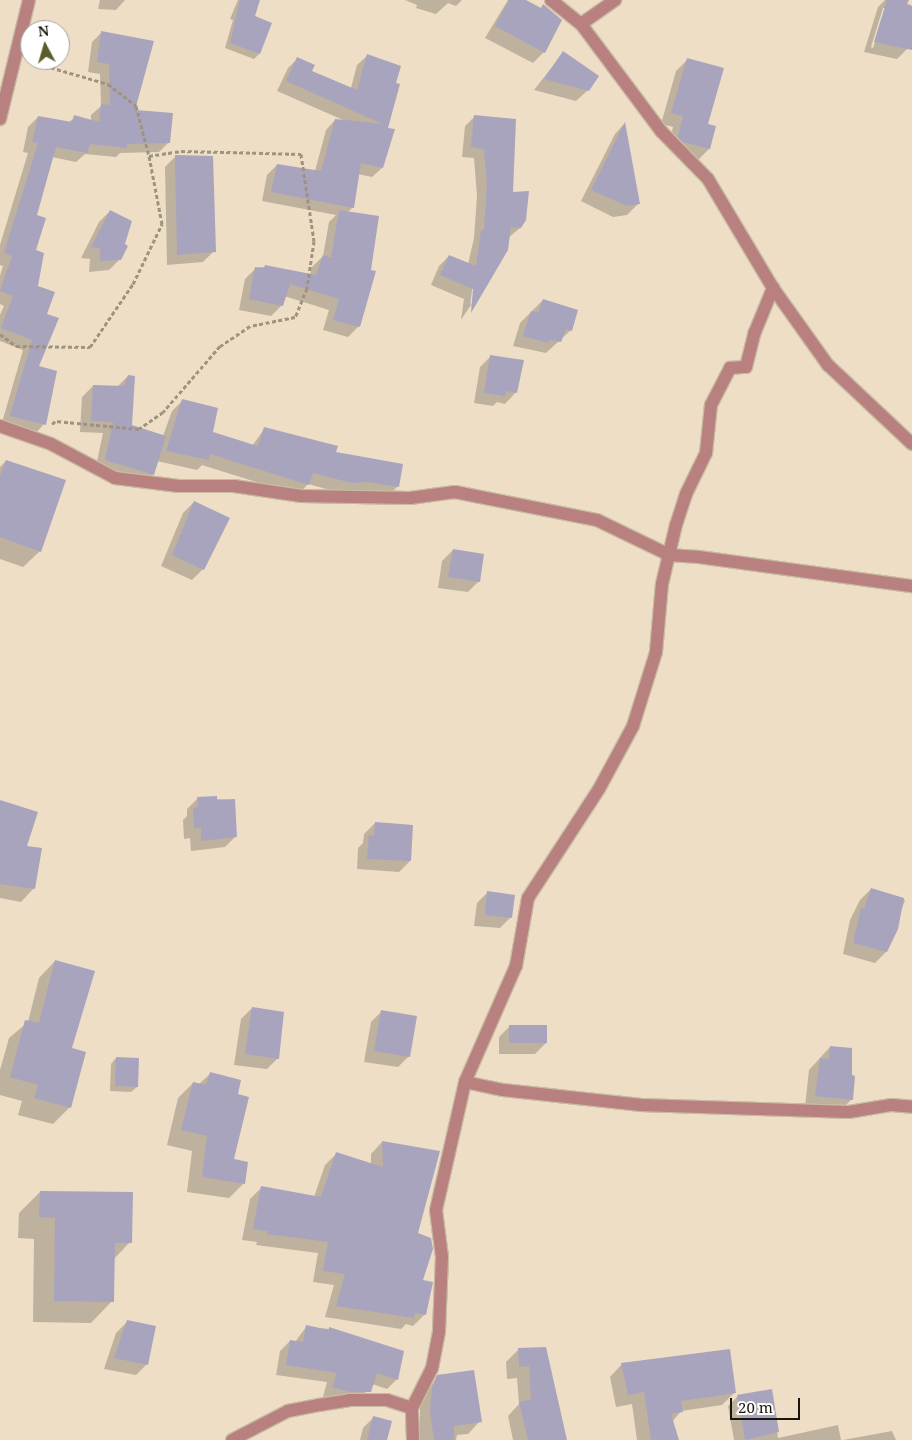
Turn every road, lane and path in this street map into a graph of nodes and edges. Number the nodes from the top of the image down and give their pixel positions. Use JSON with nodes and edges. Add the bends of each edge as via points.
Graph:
{"nodes":[{"id":1,"x":29,"y":0,"type":"edge"},
{"id":2,"x":551,"y":0,"type":"edge"},
{"id":3,"x":615,"y":0,"type":"edge"},
{"id":4,"x":582,"y":24,"type":"junction"},
{"id":5,"x":15,"y":58,"type":"junction"},
{"id":6,"x":0,"y":119,"type":"edge"},
{"id":7,"x":149,"y":156,"type":"junction"},
{"id":8,"x":773,"y":288,"type":"junction"},
{"id":9,"x":0,"y":334,"type":"edge"},
{"id":10,"x":0,"y":426,"type":"edge"},
{"id":11,"x":48,"y":442,"type":"junction"},
{"id":12,"x":912,"y":444,"type":"edge"},
{"id":13,"x":669,"y":556,"type":"junction"},
{"id":14,"x":912,"y":586,"type":"edge"},
{"id":15,"x":465,"y":1082,"type":"junction"},
{"id":16,"x":912,"y":1107,"type":"edge"},
{"id":17,"x":412,"y":1408,"type":"junction"},
{"id":18,"x":232,"y":1440,"type":"edge"},
{"id":19,"x":412,"y":1440,"type":"edge"}],
"edges":[{"from":1,"to":5,"type":"street"},
{"from":2,"to":4,"type":"street"},
{"from":3,"to":4,"type":"street"},
{"from":4,"to":8,"type":"street","via":[[660,131],[708,179]]},
{"from":5,"to":6,"type":"street"},
{"from":5,"to":7,"type":"path","via":[[83,74],[108,84],[136,106]]},
{"from":7,"to":9,"type":"path","via":[[162,224],[133,284],[90,347],[16,346]]},
{"from":7,"to":11,"type":"path","via":[[181,151],[301,154],[314,241],[306,288],[295,317],[250,326],[220,346],[163,412],[139,429],[55,421],[44,437]]},
{"from":8,"to":12,"type":"street","via":[[828,365]]},
{"from":8,"to":13,"type":"street","via":[[755,332],[746,367],[730,368],[711,405],[706,453],[686,494]]},
{"from":10,"to":11,"type":"street"},
{"from":11,"to":13,"type":"street","via":[[115,478],[178,486],[234,486],[301,496],[410,498],[454,492],[597,520]]},
{"from":13,"to":14,"type":"street","via":[[699,557]]},
{"from":13,"to":15,"type":"street","via":[[662,584],[656,652],[633,726],[609,772],[528,898],[516,966]]},
{"from":15,"to":16,"type":"street","via":[[503,1090],[641,1105],[849,1112],[892,1105]]},
{"from":15,"to":17,"type":"street","via":[[436,1210],[442,1266],[439,1331],[432,1368]]},
{"from":17,"to":18,"type":"street","via":[[387,1400],[349,1400],[319,1405],[288,1411]]},
{"from":17,"to":19,"type":"street"}]}
